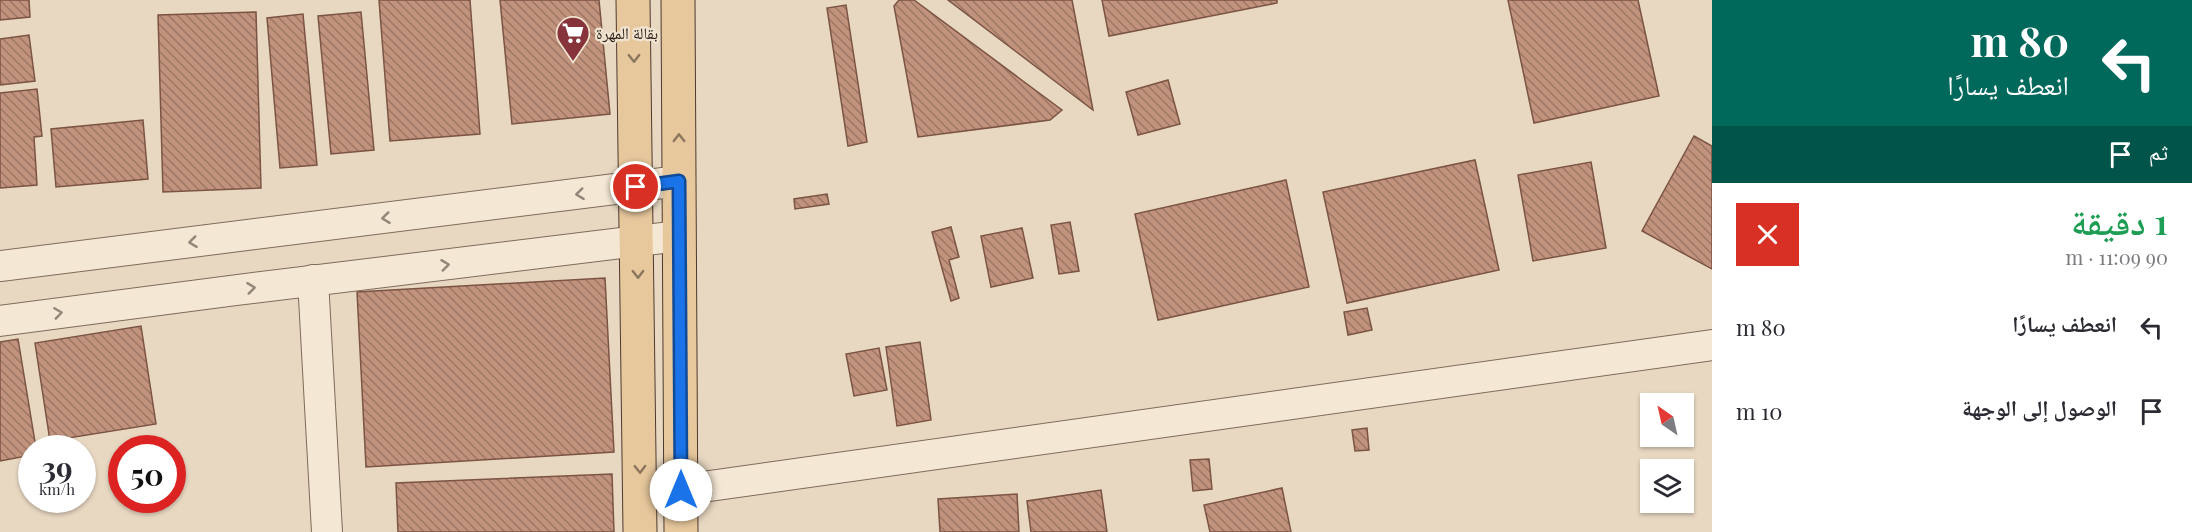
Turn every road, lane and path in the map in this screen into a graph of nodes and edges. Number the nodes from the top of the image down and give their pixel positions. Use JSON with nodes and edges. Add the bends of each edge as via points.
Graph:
{"nodes":[{"id":1,"x":633,"y":0,"type":"edge"},
{"id":2,"x":678,"y":0,"type":"edge"},
{"id":3,"x":679,"y":181,"type":"junction"},
{"id":4,"x":636,"y":187,"type":"junction"},
{"id":5,"x":679,"y":236,"type":"junction"},
{"id":6,"x":637,"y":242,"type":"junction"},
{"id":7,"x":0,"y":266,"type":"edge"},
{"id":8,"x":313,"y":280,"type":"junction"},
{"id":9,"x":0,"y":321,"type":"edge"},
{"id":10,"x":1712,"y":345,"type":"edge"},
{"id":11,"x":681,"y":490,"type":"junction"},
{"id":12,"x":327,"y":532,"type":"edge"},
{"id":13,"x":640,"y":532,"type":"edge"},
{"id":14,"x":681,"y":532,"type":"edge"}],
"edges":[{"from":1,"to":4,"type":"main road","one_way":true},
{"from":3,"to":2,"type":"main road","one_way":true},
{"from":3,"to":4,"type":"street"},
{"from":3,"to":5,"type":"main road"},
{"from":4,"to":6,"type":"main road"},
{"from":4,"to":7,"type":"street","one_way":true},
{"from":5,"to":6,"type":"street"},
{"from":5,"to":11,"type":"main road"},
{"from":8,"to":6,"type":"street","one_way":true},
{"from":6,"to":13,"type":"main road","one_way":true},
{"from":9,"to":8,"type":"street","one_way":true},
{"from":8,"to":12,"type":"street"},
{"from":10,"to":11,"type":"street"},
{"from":11,"to":14,"type":"main road"}]}
